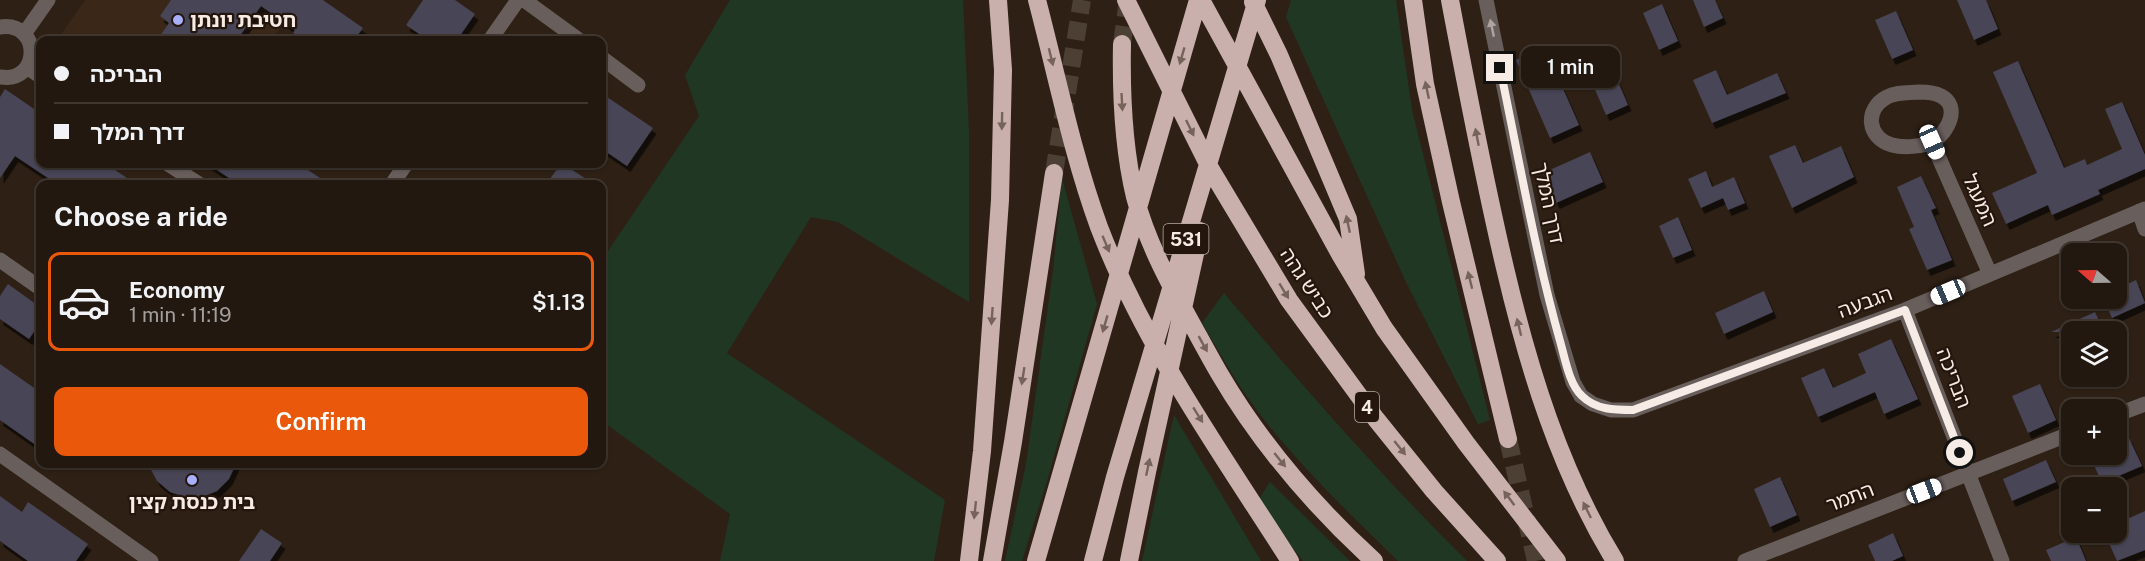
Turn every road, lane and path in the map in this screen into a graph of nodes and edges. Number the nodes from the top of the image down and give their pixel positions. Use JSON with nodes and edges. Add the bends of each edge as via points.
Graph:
{"nodes":[{"id":1,"x":48,"y":0,"type":"edge"},
{"id":2,"x":518,"y":0,"type":"edge"},
{"id":3,"x":524,"y":0,"type":"edge"},
{"id":4,"x":998,"y":0,"type":"edge"},
{"id":5,"x":1037,"y":0,"type":"edge"},
{"id":6,"x":1126,"y":0,"type":"edge"},
{"id":7,"x":1199,"y":0,"type":"edge"},
{"id":8,"x":1252,"y":0,"type":"edge"},
{"id":9,"x":1257,"y":0,"type":"edge"},
{"id":10,"x":1413,"y":0,"type":"edge"},
{"id":11,"x":1450,"y":0,"type":"edge"},
{"id":12,"x":1486,"y":0,"type":"edge"},
{"id":13,"x":0,"y":27,"type":"edge"},
{"id":14,"x":24,"y":34,"type":"junction"},
{"id":15,"x":493,"y":36,"type":"edge"},
{"id":16,"x":574,"y":36,"type":"edge"},
{"id":17,"x":1122,"y":44,"type":"tunnel mouth"},
{"id":18,"x":606,"y":61,"type":"edge"},
{"id":19,"x":27,"y":67,"type":"junction"},
{"id":20,"x":36,"y":73,"type":"edge"},
{"id":21,"x":1235,"y":74,"type":"junction"},
{"id":22,"x":0,"y":77,"type":"edge"},
{"id":23,"x":638,"y":85,"type":"dead end"},
{"id":24,"x":1932,"y":142,"type":"junction"},
{"id":25,"x":174,"y":168,"type":"edge"},
{"id":26,"x":1054,"y":173,"type":"tunnel mouth"},
{"id":27,"x":193,"y":180,"type":"edge"},
{"id":28,"x":2142,"y":210,"type":"edge"},
{"id":29,"x":2145,"y":229,"type":"edge"},
{"id":30,"x":0,"y":260,"type":"edge"},
{"id":31,"x":1990,"y":274,"type":"junction"},
{"id":32,"x":1357,"y":282,"type":"junction"},
{"id":33,"x":36,"y":285,"type":"edge"},
{"id":34,"x":1905,"y":310,"type":"junction"},
{"id":35,"x":1593,"y":404,"type":"joint"},
{"id":36,"x":2145,"y":404,"type":"edge"},
{"id":37,"x":2127,"y":411,"type":"edge"},
{"id":38,"x":2061,"y":437,"type":"edge"},
{"id":39,"x":1508,"y":439,"type":"tunnel mouth"},
{"id":40,"x":0,"y":454,"type":"edge"},
{"id":41,"x":1968,"y":473,"type":"junction"},
{"id":42,"x":151,"y":561,"type":"edge"},
{"id":43,"x":969,"y":561,"type":"edge"},
{"id":44,"x":992,"y":561,"type":"edge"},
{"id":45,"x":1036,"y":561,"type":"edge"},
{"id":46,"x":1094,"y":561,"type":"edge"},
{"id":47,"x":1129,"y":561,"type":"edge"},
{"id":48,"x":1290,"y":561,"type":"edge"},
{"id":49,"x":1374,"y":561,"type":"edge"},
{"id":50,"x":1497,"y":561,"type":"edge"},
{"id":51,"x":1557,"y":561,"type":"edge"},
{"id":52,"x":1616,"y":561,"type":"edge"},
{"id":53,"x":1745,"y":561,"type":"edge"},
{"id":54,"x":2002,"y":561,"type":"edge"}],
"edges":[{"from":1,"to":14,"type":"street"},
{"from":2,"to":15,"type":"street"},
{"from":3,"to":16,"type":"street"},
{"from":4,"to":43,"type":"highway","one_way":true,"via":[[1003,70],[1000,200]]},
{"from":5,"to":48,"type":"highway","one_way":true,"via":[[1074,148],[1099,226],[1121,277],[1156,346]]},
{"from":6,"to":50,"type":"highway","name":"כביש גהה","number":"4","one_way":true,"via":[[1211,170],[1289,300],[1376,419]]},
{"from":7,"to":32,"type":"highway"},
{"from":7,"to":45,"type":"highway","number":"531","one_way":true},
{"from":32,"to":8,"type":"highway","one_way":true,"via":[[1348,219]]},
{"from":9,"to":21,"type":"highway","number":"531"},
{"from":39,"to":10,"type":"highway","one_way":true,"via":[[1441,159]]},
{"from":52,"to":11,"type":"highway","one_way":true,"via":[[1568,470],[1527,358],[1494,222]]},
{"from":35,"to":12,"type":"street","name":"דרך המלך","one_way":true,"via":[[1581,396],[1573,382],[1547,295]]},
{"from":13,"to":14,"type":"street"},
{"from":14,"to":19,"type":"street","via":[[32,53]]},
{"from":17,"to":49,"type":"highway","one_way":true,"via":[[1127,159],[1145,228],[1170,284],[1245,413],[1306,493]]},
{"from":18,"to":23,"type":"street"},
{"from":19,"to":20,"type":"street"},
{"from":19,"to":22,"type":"street","via":[[13,77]]},
{"from":21,"to":46,"type":"highway","number":"531","via":[[1115,477]]},
{"from":47,"to":21,"type":"highway","one_way":true},
{"from":24,"to":24,"type":"street","via":[[1945,131],[1951,118],[1944,97],[1901,93],[1887,97],[1872,112],[1873,132],[1890,145]]},
{"from":24,"to":31,"type":"street","name":"המעגל"},
{"from":25,"to":27,"type":"street"},
{"from":26,"to":44,"type":"highway","one_way":true},
{"from":28,"to":29,"type":"street"},
{"from":28,"to":31,"type":"street","name":"הגבעה"},
{"from":30,"to":33,"type":"street"},
{"from":31,"to":34,"type":"street","name":"הגבעה"},
{"from":51,"to":32,"type":"highway","one_way":true,"via":[[1466,443],[1384,328]]},
{"from":34,"to":35,"type":"street","name":"הגבעה","via":[[1633,410],[1611,411]]},
{"from":34,"to":41,"type":"street","name":"הבריכה"},
{"from":36,"to":37,"type":"street"},
{"from":38,"to":41,"type":"street","name":"התמר"},
{"from":40,"to":42,"type":"street"},
{"from":41,"to":53,"type":"street","name":"התמר"},
{"from":41,"to":54,"type":"street","name":"הבריכה"}]}
